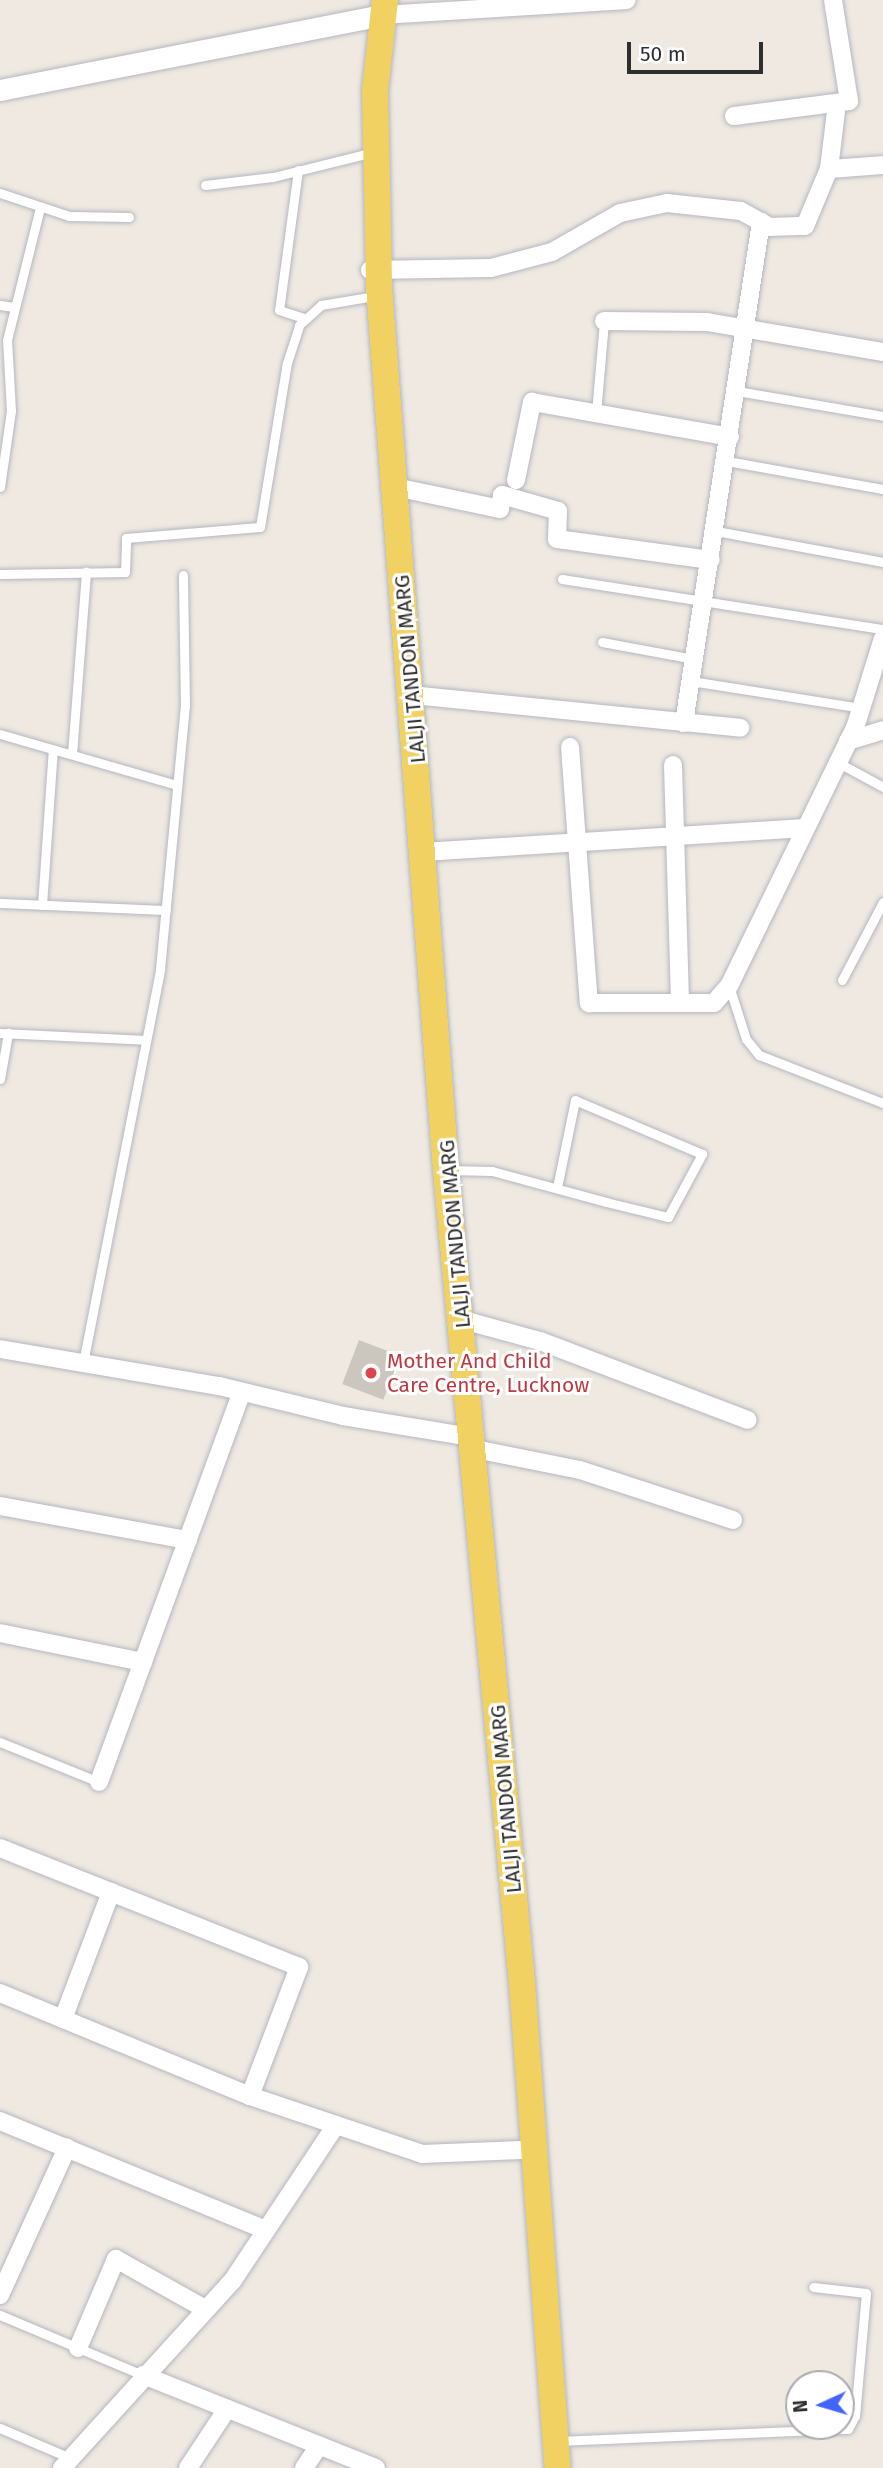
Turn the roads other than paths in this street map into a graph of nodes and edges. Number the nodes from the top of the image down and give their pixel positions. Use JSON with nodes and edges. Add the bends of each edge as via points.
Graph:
{"nodes":[{"id":1,"x":627,"y":0,"type":"edge"},
{"id":2,"x":833,"y":0,"type":"edge"},
{"id":3,"x":378,"y":9,"type":"edge"},
{"id":4,"x":0,"y":90,"type":"edge"},
{"id":5,"x":837,"y":103,"type":"junction"},
{"id":6,"x":734,"y":116,"type":"dead end"},
{"id":7,"x":365,"y":154,"type":"junction"},
{"id":8,"x":883,"y":165,"type":"edge"},
{"id":9,"x":829,"y":169,"type":"junction"},
{"id":10,"x":298,"y":170,"type":"junction"},
{"id":11,"x":205,"y":185,"type":"dead end"},
{"id":12,"x":0,"y":192,"type":"edge"},
{"id":13,"x":40,"y":208,"type":"junction"},
{"id":14,"x":129,"y":217,"type":"dead end"},
{"id":15,"x":761,"y":222,"type":"junction"},
{"id":16,"x":373,"y":269,"type":"junction"},
{"id":17,"x":369,"y":297,"type":"junction"},
{"id":18,"x":0,"y":305,"type":"edge"},
{"id":19,"x":14,"y":307,"type":"junction"},
{"id":20,"x":306,"y":319,"type":"junction"},
{"id":21,"x":604,"y":321,"type":"joint"},
{"id":22,"x":745,"y":330,"type":"junction"},
{"id":23,"x":883,"y":352,"type":"edge"},
{"id":24,"x":737,"y":391,"type":"junction"},
{"id":25,"x":596,"y":413,"type":"junction"},
{"id":26,"x":883,"y":415,"type":"edge"},
{"id":27,"x":730,"y":437,"type":"junction"},
{"id":28,"x":727,"y":461,"type":"junction"},
{"id":29,"x":516,"y":480,"type":"dead end"},
{"id":30,"x":0,"y":487,"type":"edge"},
{"id":31,"x":395,"y":487,"type":"junction"},
{"id":32,"x":883,"y":489,"type":"edge"},
{"id":33,"x":716,"y":531,"type":"junction"},
{"id":34,"x":711,"y":560,"type":"junction"},
{"id":35,"x":883,"y":562,"type":"edge"},
{"id":36,"x":86,"y":572,"type":"junction"},
{"id":37,"x":0,"y":574,"type":"edge"},
{"id":38,"x":183,"y":575,"type":"dead end"},
{"id":39,"x":562,"y":579,"type":"dead end"},
{"id":40,"x":704,"y":603,"type":"junction"},
{"id":41,"x":883,"y":629,"type":"edge"},
{"id":42,"x":602,"y":642,"type":"dead end"},
{"id":43,"x":881,"y":649,"type":"edge"},
{"id":44,"x":694,"y":659,"type":"junction"},
{"id":45,"x":691,"y":681,"type":"junction"},
{"id":46,"x":412,"y":695,"type":"junction"},
{"id":47,"x":861,"y":708,"type":"junction"},
{"id":48,"x":684,"y":723,"type":"junction"},
{"id":49,"x":740,"y":728,"type":"dead end"},
{"id":50,"x":408,"y":730,"type":"junction"},
{"id":51,"x":883,"y":730,"type":"edge"},
{"id":52,"x":0,"y":734,"type":"edge"},
{"id":53,"x":848,"y":741,"type":"junction"},
{"id":54,"x":570,"y":747,"type":"dead end"},
{"id":55,"x":53,"y":749,"type":"junction"},
{"id":56,"x":72,"y":754,"type":"junction"},
{"id":57,"x":837,"y":762,"type":"junction"},
{"id":58,"x":673,"y":765,"type":"dead end"},
{"id":59,"x":177,"y":785,"type":"junction"},
{"id":60,"x":883,"y":787,"type":"edge"},
{"id":61,"x":804,"y":828,"type":"junction"},
{"id":62,"x":676,"y":837,"type":"junction"},
{"id":63,"x":580,"y":844,"type":"junction"},
{"id":64,"x":424,"y":852,"type":"junction"},
{"id":65,"x":883,"y":902,"type":"edge"},
{"id":66,"x":0,"y":903,"type":"edge"},
{"id":67,"x":42,"y":905,"type":"junction"},
{"id":68,"x":166,"y":910,"type":"junction"},
{"id":69,"x":842,"y":980,"type":"dead end"},
{"id":70,"x":729,"y":986,"type":"junction"},
{"id":71,"x":680,"y":1002,"type":"junction"},
{"id":72,"x":4,"y":1033,"type":"edge"},
{"id":73,"x":146,"y":1040,"type":"junction"},
{"id":74,"x":0,"y":1079,"type":"edge"},
{"id":75,"x":883,"y":1102,"type":"edge"},
{"id":76,"x":441,"y":1171,"type":"junction"},
{"id":77,"x":557,"y":1188,"type":"junction"},
{"id":78,"x":463,"y":1320,"type":"junction"},
{"id":79,"x":0,"y":1349,"type":"edge"},
{"id":80,"x":83,"y":1363,"type":"junction"},
{"id":81,"x":243,"y":1392,"type":"junction"},
{"id":82,"x":748,"y":1420,"type":"dead end"},
{"id":83,"x":469,"y":1439,"type":"junction"},
{"id":84,"x":0,"y":1506,"type":"edge"},
{"id":85,"x":733,"y":1520,"type":"dead end"},
{"id":86,"x":188,"y":1540,"type":"junction"},
{"id":87,"x":0,"y":1633,"type":"edge"},
{"id":88,"x":143,"y":1662,"type":"junction"},
{"id":89,"x":0,"y":1742,"type":"edge"},
{"id":90,"x":99,"y":1782,"type":"joint"},
{"id":91,"x":0,"y":1848,"type":"edge"},
{"id":92,"x":111,"y":1892,"type":"junction"},
{"id":93,"x":0,"y":1993,"type":"edge"},
{"id":94,"x":516,"y":1997,"type":"junction"},
{"id":95,"x":63,"y":2019,"type":"junction"},
{"id":96,"x":250,"y":2096,"type":"junction"},
{"id":97,"x":0,"y":2121,"type":"edge"},
{"id":98,"x":336,"y":2125,"type":"junction"},
{"id":99,"x":67,"y":2148,"type":"junction"},
{"id":100,"x":521,"y":2150,"type":"junction"},
{"id":101,"x":266,"y":2230,"type":"junction"},
{"id":102,"x":813,"y":2287,"type":"dead end"},
{"id":103,"x":0,"y":2295,"type":"edge"},
{"id":104,"x":205,"y":2309,"type":"junction"},
{"id":105,"x":0,"y":2315,"type":"edge"},
{"id":106,"x":78,"y":2348,"type":"junction"},
{"id":107,"x":143,"y":2375,"type":"junction"},
{"id":108,"x":227,"y":2409,"type":"junction"},
{"id":109,"x":0,"y":2428,"type":"edge"},
{"id":110,"x":556,"y":2441,"type":"junction"},
{"id":111,"x":318,"y":2446,"type":"junction"},
{"id":112,"x":66,"y":2463,"type":"edge"},
{"id":113,"x":188,"y":2468,"type":"edge"},
{"id":114,"x":304,"y":2468,"type":"edge"},
{"id":115,"x":376,"y":2468,"type":"edge"},
{"id":116,"x":543,"y":2468,"type":"edge"},
{"id":117,"x":558,"y":2468,"type":"edge"}],
"edges":[{"from":1,"to":3,"type":"street"},
{"from":2,"to":5,"type":"street","via":[[849,101]]},
{"from":3,"to":4,"type":"street"},
{"from":3,"to":7,"type":"main road","name":"LALJI TANDON MARG"},
{"from":3,"to":16,"type":"main road","name":"LALJI TANDON MARG"},
{"from":5,"to":6,"type":"street"},
{"from":5,"to":9,"type":"street"},
{"from":7,"to":10,"type":"lane"},
{"from":7,"to":16,"type":"main road","name":"LALJI TANDON MARG"},
{"from":8,"to":9,"type":"street"},
{"from":9,"to":15,"type":"street","via":[[806,226]]},
{"from":10,"to":11,"type":"lane"},
{"from":10,"to":20,"type":"lane","via":[[279,310]]},
{"from":12,"to":13,"type":"lane"},
{"from":13,"to":14,"type":"lane"},
{"from":13,"to":19,"type":"lane"},
{"from":15,"to":16,"type":"street","via":[[741,211],[667,203],[620,214],[552,252],[491,268]]},
{"from":15,"to":22,"type":"street"},
{"from":16,"to":17,"type":"main road","name":"LALJI TANDON MARG"},
{"from":16,"to":31,"type":"main road","name":"LALJI TANDON MARG"},
{"from":17,"to":20,"type":"lane","via":[[321,305]]},
{"from":17,"to":50,"type":"main road","name":"LALJI TANDON MARG"},
{"from":18,"to":19,"type":"lane"},
{"from":19,"to":30,"type":"lane","via":[[7,340],[11,411]]},
{"from":20,"to":36,"type":"lane","via":[[287,363],[260,527],[126,538],[125,572]]},
{"from":21,"to":22,"type":"street","via":[[707,322]]},
{"from":21,"to":25,"type":"lane"},
{"from":22,"to":23,"type":"street"},
{"from":22,"to":24,"type":"street"},
{"from":24,"to":26,"type":"lane"},
{"from":24,"to":27,"type":"street"},
{"from":25,"to":27,"type":"street"},
{"from":25,"to":29,"type":"street","via":[[532,402]]},
{"from":27,"to":28,"type":"street"},
{"from":28,"to":32,"type":"lane"},
{"from":28,"to":33,"type":"street"},
{"from":31,"to":34,"type":"street","via":[[500,509],[502,495],[558,511],[557,539]]},
{"from":31,"to":46,"type":"main road","name":"LALJI TANDON MARG"},
{"from":33,"to":34,"type":"street"},
{"from":33,"to":35,"type":"lane"},
{"from":34,"to":40,"type":"street"},
{"from":36,"to":37,"type":"lane"},
{"from":36,"to":56,"type":"lane"},
{"from":38,"to":59,"type":"lane","via":[[185,706]]},
{"from":39,"to":40,"type":"lane"},
{"from":40,"to":41,"type":"lane"},
{"from":40,"to":44,"type":"street"},
{"from":42,"to":44,"type":"lane"},
{"from":43,"to":47,"type":"street"},
{"from":44,"to":45,"type":"street"},
{"from":45,"to":47,"type":"lane"},
{"from":45,"to":48,"type":"street"},
{"from":46,"to":48,"type":"street"},
{"from":46,"to":50,"type":"main road","name":"LALJI TANDON MARG"},
{"from":47,"to":53,"type":"street"},
{"from":48,"to":49,"type":"street"},
{"from":50,"to":64,"type":"main road","name":"LALJI TANDON MARG"},
{"from":50,"to":76,"type":"main road","name":"LALJI TANDON MARG"},
{"from":51,"to":53,"type":"street"},
{"from":52,"to":55,"type":"lane"},
{"from":53,"to":57,"type":"street"},
{"from":54,"to":63,"type":"street"},
{"from":55,"to":56,"type":"lane"},
{"from":55,"to":67,"type":"lane"},
{"from":56,"to":59,"type":"lane"},
{"from":57,"to":60,"type":"lane"},
{"from":57,"to":61,"type":"street"},
{"from":58,"to":62,"type":"street"},
{"from":59,"to":68,"type":"lane"},
{"from":61,"to":62,"type":"street"},
{"from":61,"to":70,"type":"street"},
{"from":62,"to":63,"type":"street"},
{"from":62,"to":71,"type":"street"},
{"from":63,"to":64,"type":"street"},
{"from":63,"to":71,"type":"street","via":[[589,1003]]},
{"from":64,"to":76,"type":"main road","name":"LALJI TANDON MARG"},
{"from":65,"to":69,"type":"lane"},
{"from":66,"to":67,"type":"lane"},
{"from":67,"to":68,"type":"lane"},
{"from":68,"to":73,"type":"lane"},
{"from":70,"to":71,"type":"street","via":[[714,1003]]},
{"from":70,"to":75,"type":"lane","via":[[746,1039],[759,1055]]},
{"from":72,"to":73,"type":"lane"},
{"from":72,"to":74,"type":"lane"},
{"from":73,"to":80,"type":"lane"},
{"from":76,"to":77,"type":"lane","via":[[492,1171]]},
{"from":76,"to":78,"type":"main road","name":"LALJI TANDON MARG"},
{"from":76,"to":83,"type":"main road","name":"LALJI TANDON MARG"},
{"from":77,"to":77,"type":"lane","via":[[668,1217],[702,1154],[575,1100]]},
{"from":78,"to":82,"type":"street","via":[[540,1341]]},
{"from":78,"to":83,"type":"main road","name":"LALJI TANDON MARG"},
{"from":79,"to":80,"type":"street"},
{"from":80,"to":81,"type":"street"},
{"from":81,"to":83,"type":"street"},
{"from":81,"to":86,"type":"street"},
{"from":83,"to":85,"type":"street"},
{"from":83,"to":94,"type":"main road","name":"LALJI TANDON MARG"},
{"from":84,"to":86,"type":"street"},
{"from":86,"to":88,"type":"street"},
{"from":87,"to":88,"type":"street"},
{"from":88,"to":90,"type":"street"},
{"from":89,"to":90,"type":"lane"},
{"from":91,"to":92,"type":"street"},
{"from":92,"to":95,"type":"street"},
{"from":92,"to":96,"type":"street","via":[[299,1967]]},
{"from":93,"to":95,"type":"street"},
{"from":94,"to":100,"type":"main road","name":"LALJI TANDON MARG"},
{"from":94,"to":110,"type":"main road","name":"LALJI TANDON MARG"},
{"from":95,"to":96,"type":"street"},
{"from":96,"to":98,"type":"street"},
{"from":97,"to":99,"type":"street"},
{"from":98,"to":100,"type":"street","via":[[422,2154]]},
{"from":98,"to":101,"type":"street"},
{"from":99,"to":101,"type":"street"},
{"from":99,"to":103,"type":"street"},
{"from":100,"to":116,"type":"main road","name":"LALJI TANDON MARG"},
{"from":101,"to":104,"type":"street"},
{"from":102,"to":110,"type":"lane","via":[[866,2293],[855,2416],[848,2429]]},
{"from":104,"to":106,"type":"street","via":[[116,2259]]},
{"from":104,"to":107,"type":"street"},
{"from":105,"to":106,"type":"lane"},
{"from":106,"to":107,"type":"lane"},
{"from":107,"to":108,"type":"street"},
{"from":107,"to":112,"type":"street"},
{"from":108,"to":111,"type":"street"},
{"from":108,"to":113,"type":"street"},
{"from":109,"to":112,"type":"lane"},
{"from":110,"to":117,"type":"main road","name":"LALJI TANDON MARG"},
{"from":111,"to":114,"type":"street"},
{"from":111,"to":115,"type":"street"}]}
